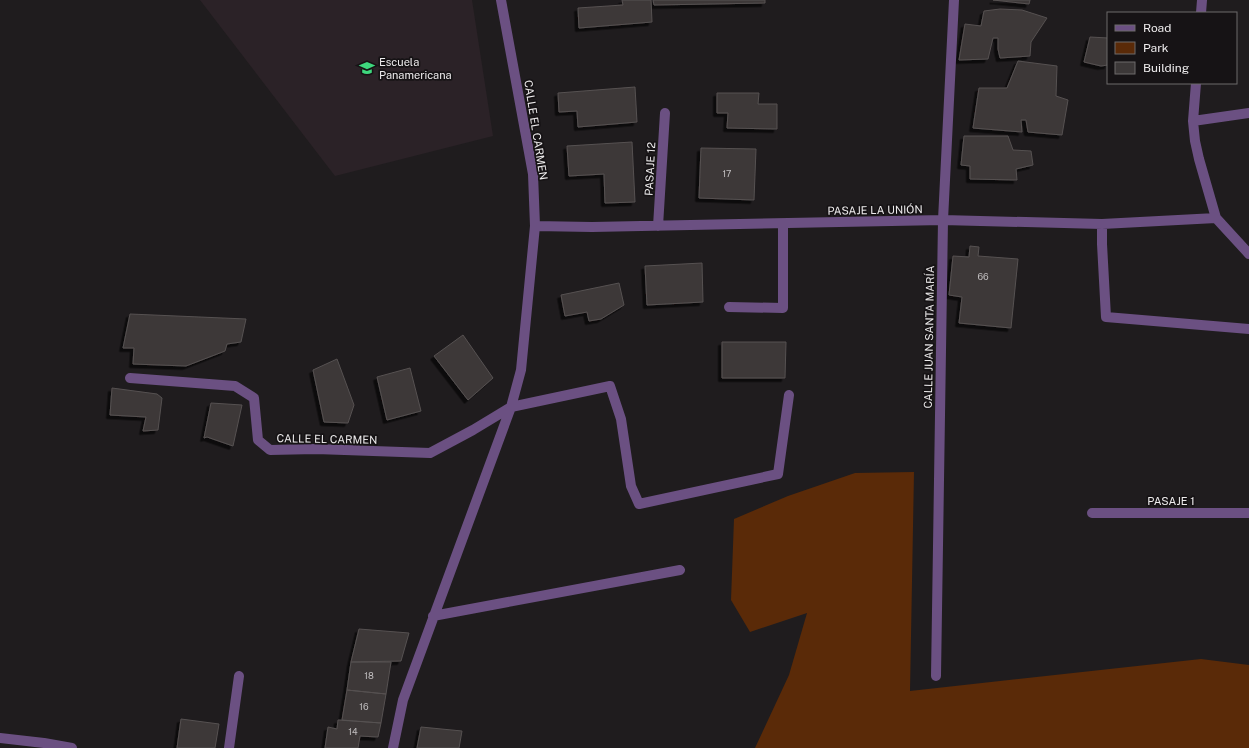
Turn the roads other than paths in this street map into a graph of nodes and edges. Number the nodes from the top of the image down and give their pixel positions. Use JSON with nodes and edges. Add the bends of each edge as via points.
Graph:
{"nodes":[{"id":1,"x":501,"y":0,"type":"edge"},
{"id":2,"x":954,"y":0,"type":"edge"},
{"id":3,"x":1202,"y":0,"type":"edge"},
{"id":4,"x":1201,"y":12,"type":"edge"},
{"id":5,"x":1196,"y":84,"type":"edge"},
{"id":6,"x":665,"y":113,"type":"dead end"},
{"id":7,"x":1249,"y":113,"type":"edge"},
{"id":8,"x":1193,"y":121,"type":"junction"},
{"id":9,"x":1216,"y":218,"type":"junction"},
{"id":10,"x":942,"y":220,"type":"junction"},
{"id":11,"x":783,"y":224,"type":"junction"},
{"id":12,"x":1102,"y":224,"type":"junction"},
{"id":13,"x":535,"y":226,"type":"junction"},
{"id":14,"x":658,"y":226,"type":"junction"},
{"id":15,"x":1249,"y":254,"type":"edge"},
{"id":16,"x":729,"y":307,"type":"dead end"},
{"id":17,"x":1249,"y":329,"type":"edge"},
{"id":18,"x":130,"y":378,"type":"dead end"},
{"id":19,"x":789,"y":395,"type":"dead end"},
{"id":20,"x":510,"y":407,"type":"junction"},
{"id":21,"x":1092,"y":513,"type":"dead end"},
{"id":22,"x":1249,"y":513,"type":"edge"},
{"id":23,"x":680,"y":570,"type":"dead end"},
{"id":24,"x":433,"y":616,"type":"junction"},
{"id":25,"x":239,"y":676,"type":"dead end"},
{"id":26,"x":936,"y":676,"type":"dead end"},
{"id":27,"x":0,"y":738,"type":"edge"},
{"id":28,"x":72,"y":748,"type":"edge"},
{"id":29,"x":229,"y":748,"type":"edge"},
{"id":30,"x":393,"y":748,"type":"edge"}],
"edges":[{"from":1,"to":13,"type":"street","name":"CALLE EL CARMEN","via":[[532,174]]},
{"from":2,"to":10,"type":"street","name":"CALLE JUAN SANTA MARÍA"},
{"from":3,"to":4,"type":"street"},
{"from":5,"to":8,"type":"street"},
{"from":6,"to":14,"type":"street","name":"PASAJE 12"},
{"from":7,"to":8,"type":"street"},
{"from":8,"to":9,"type":"street","via":[[1199,159]]},
{"from":9,"to":12,"type":"street","name":"PASAJE LA UNIÓN"},
{"from":9,"to":15,"type":"street"},
{"from":10,"to":11,"type":"street","name":"PASAJE LA UNIÓN"},
{"from":10,"to":12,"type":"street","name":"PASAJE LA UNIÓN"},
{"from":10,"to":26,"type":"street","name":"CALLE JUAN SANTA MARÍA"},
{"from":11,"to":14,"type":"street","name":"PASAJE LA UNIÓN"},
{"from":11,"to":16,"type":"street","via":[[782,308]]},
{"from":12,"to":17,"type":"street","via":[[1106,317]]},
{"from":13,"to":14,"type":"street","name":"PASAJE LA UNIÓN"},
{"from":13,"to":20,"type":"street","name":"CALLE EL CARMEN","via":[[521,370]]},
{"from":18,"to":20,"type":"street","name":"CALLE EL CARMEN","via":[[235,386],[254,398],[258,440],[270,450],[430,453]]},
{"from":19,"to":20,"type":"street","via":[[778,474],[639,504],[632,486],[621,419],[610,386]]},
{"from":20,"to":24,"type":"street","name":"CALLE EL CARMEN"},
{"from":21,"to":22,"type":"street","name":"PASAJE 1"},
{"from":23,"to":24,"type":"street"},
{"from":24,"to":30,"type":"street","name":"CALLE EL CARMEN","via":[[403,700]]},
{"from":25,"to":29,"type":"street"},
{"from":27,"to":28,"type":"street"}]}
